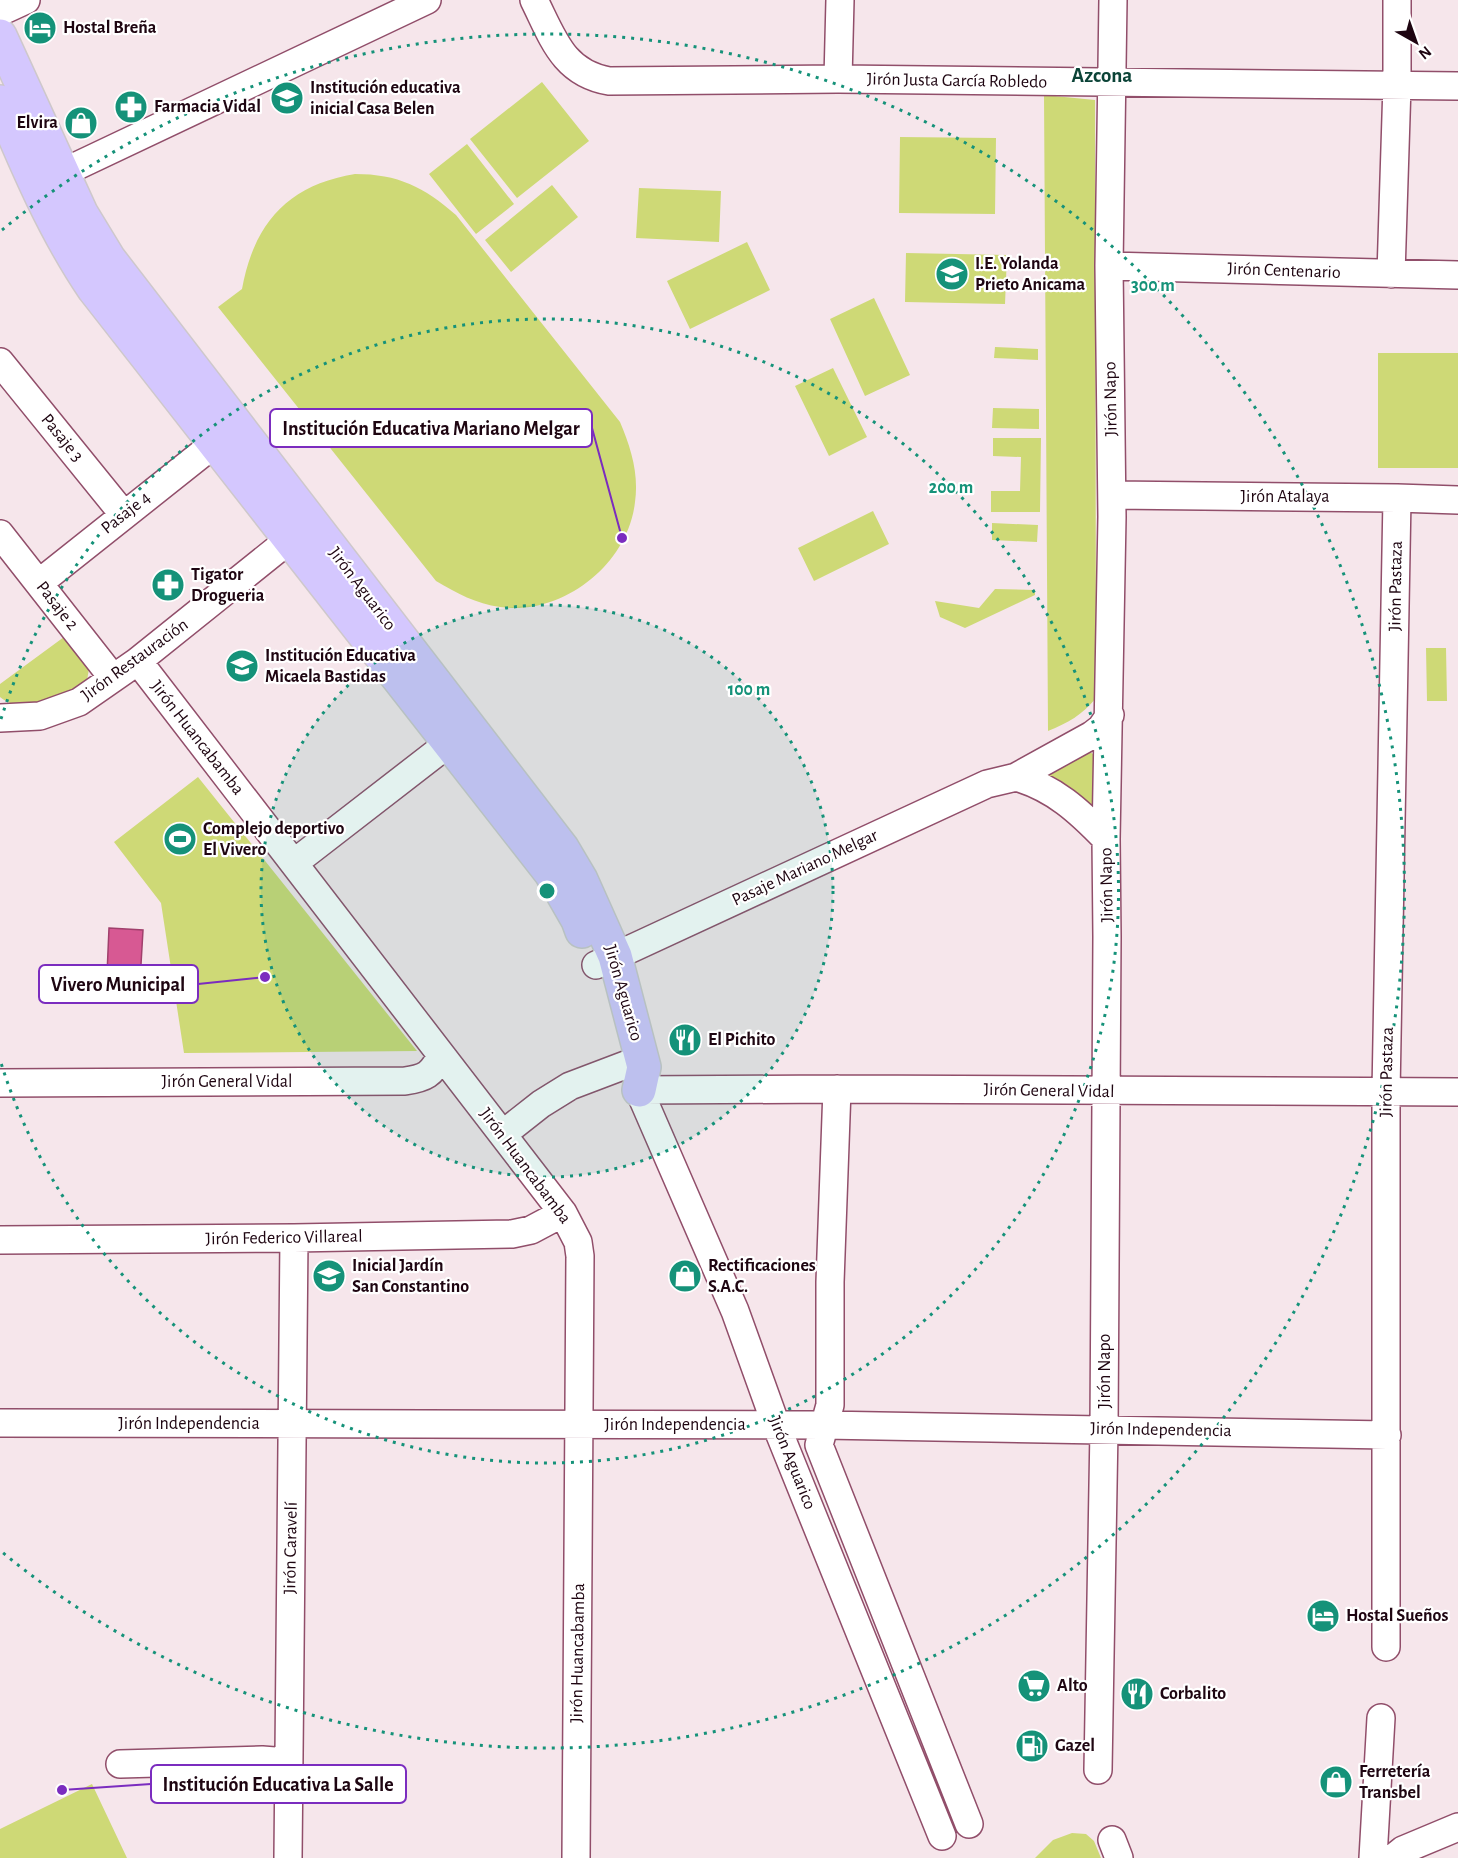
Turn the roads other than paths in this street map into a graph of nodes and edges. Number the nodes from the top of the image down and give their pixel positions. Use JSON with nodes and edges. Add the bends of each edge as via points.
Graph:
{"nodes":[{"id":1,"x":26,"y":0,"type":"edge"},
{"id":2,"x":427,"y":0,"type":"edge"},
{"id":3,"x":534,"y":0,"type":"edge"},
{"id":4,"x":840,"y":0,"type":"edge"},
{"id":5,"x":1113,"y":0,"type":"edge"},
{"id":6,"x":1396,"y":0,"type":"edge"},
{"id":7,"x":0,"y":12,"type":"edge"},
{"id":8,"x":0,"y":36,"type":"edge"},
{"id":9,"x":838,"y":79,"type":"junction"},
{"id":10,"x":1113,"y":83,"type":"junction"},
{"id":11,"x":1397,"y":85,"type":"junction"},
{"id":12,"x":1458,"y":86,"type":"edge"},
{"id":13,"x":2,"y":111,"type":"edge"},
{"id":14,"x":49,"y":179,"type":"junction"},
{"id":15,"x":1109,"y":266,"type":"junction"},
{"id":16,"x":1391,"y":274,"type":"junction"},
{"id":17,"x":1458,"y":276,"type":"edge"},
{"id":18,"x":0,"y":362,"type":"edge"},
{"id":19,"x":214,"y":444,"type":"junction"},
{"id":20,"x":1112,"y":495,"type":"junction"},
{"id":21,"x":1397,"y":498,"type":"junction"},
{"id":22,"x":1458,"y":500,"type":"edge"},
{"id":23,"x":124,"y":515,"type":"junction"},
{"id":24,"x":301,"y":531,"type":"junction"},
{"id":25,"x":0,"y":534,"type":"edge"},
{"id":26,"x":39,"y":583,"type":"junction"},
{"id":27,"x":138,"y":661,"type":"junction"},
{"id":28,"x":113,"y":678,"type":"junction"},
{"id":29,"x":1110,"y":715,"type":"junction"},
{"id":30,"x":0,"y":718,"type":"edge"},
{"id":31,"x":449,"y":743,"type":"junction"},
{"id":32,"x":1016,"y":777,"type":"junction"},
{"id":33,"x":1106,"y":839,"type":"junction"},
{"id":34,"x":294,"y":863,"type":"junction"},
{"id":35,"x":606,"y":960,"type":"junction"},
{"id":36,"x":441,"y":1055,"type":"junction"},
{"id":37,"x":633,"y":1077,"type":"junction"},
{"id":38,"x":0,"y":1083,"type":"edge"},
{"id":39,"x":837,"y":1089,"type":"junction"},
{"id":40,"x":1106,"y":1092,"type":"junction"},
{"id":41,"x":1386,"y":1092,"type":"junction"},
{"id":42,"x":1458,"y":1092,"type":"edge"},
{"id":43,"x":503,"y":1134,"type":"junction"},
{"id":44,"x":563,"y":1213,"type":"junction"},
{"id":45,"x":294,"y":1238,"type":"junction"},
{"id":46,"x":0,"y":1240,"type":"edge"},
{"id":47,"x":0,"y":1423,"type":"edge"},
{"id":48,"x":292,"y":1424,"type":"junction"},
{"id":49,"x":580,"y":1425,"type":"junction"},
{"id":50,"x":776,"y":1425,"type":"junction"},
{"id":51,"x":824,"y":1425,"type":"junction"},
{"id":52,"x":1104,"y":1429,"type":"junction"},
{"id":53,"x":1387,"y":1435,"type":"junction"},
{"id":54,"x":1386,"y":1647,"type":"dead end"},
{"id":55,"x":1381,"y":1718,"type":"dead end"},
{"id":56,"x":932,"y":1731,"type":"junction"},
{"id":57,"x":904,"y":1743,"type":"junction"},
{"id":58,"x":288,"y":1762,"type":"junction"},
{"id":59,"x":120,"y":1764,"type":"dead end"},
{"id":60,"x":1098,"y":1770,"type":"dead end"},
{"id":61,"x":969,"y":1824,"type":"dead end"},
{"id":62,"x":1458,"y":1827,"type":"edge"},
{"id":63,"x":942,"y":1836,"type":"dead end"},
{"id":64,"x":288,"y":1858,"type":"edge"},
{"id":65,"x":576,"y":1858,"type":"edge"},
{"id":66,"x":1372,"y":1858,"type":"edge"},
{"id":67,"x":1393,"y":1858,"type":"edge"}],
"edges":[{"from":1,"to":7,"type":"street"},
{"from":2,"to":14,"type":"street"},
{"from":3,"to":9,"type":"street","name":"Jirón Justa García Robledo","via":[[554,42],[578,70],[592,78]]},
{"from":4,"to":9,"type":"street"},
{"from":5,"to":10,"type":"street","name":"Jirón Napo"},
{"from":6,"to":11,"type":"street"},
{"from":8,"to":14,"type":"main road"},
{"from":9,"to":10,"type":"street","name":"Jirón Justa García Robledo"},
{"from":10,"to":11,"type":"street","name":"Jirón Justa García Robledo"},
{"from":10,"to":15,"type":"street","name":"Jirón Napo"},
{"from":11,"to":12,"type":"street","name":"Jirón Justa García Robledo"},
{"from":11,"to":16,"type":"street"},
{"from":13,"to":14,"type":"main road"},
{"from":14,"to":19,"type":"main road","name":"Jirón Aguarico","via":[[73,258]]},
{"from":14,"to":24,"type":"main road","name":"Jirón Aguarico","via":[[81,213],[109,259]]},
{"from":15,"to":16,"type":"street","name":"Jirón Centenario"},
{"from":15,"to":20,"type":"street","name":"Jirón Napo"},
{"from":16,"to":17,"type":"street","name":"Jirón Centenario"},
{"from":18,"to":23,"type":"street","name":"Pasaje 3"},
{"from":19,"to":23,"type":"street","name":"Pasaje 4"},
{"from":19,"to":24,"type":"main road","name":"Jirón Aguarico"},
{"from":20,"to":21,"type":"street","name":"Jirón Atalaya"},
{"from":20,"to":29,"type":"street","name":"Jirón Napo"},
{"from":21,"to":22,"type":"street","name":"Jirón Atalaya"},
{"from":21,"to":41,"type":"street","name":"Jirón Pastaza"},
{"from":23,"to":26,"type":"street","name":"Pasaje 4"},
{"from":24,"to":27,"type":"street","name":"Jirón Restauración"},
{"from":24,"to":31,"type":"main road","name":"Jirón Aguarico"},
{"from":24,"to":35,"type":"main road","name":"Jirón Aguarico","via":[[548,828],[581,880]]},
{"from":25,"to":26,"type":"street","name":"Pasaje 2"},
{"from":26,"to":28,"type":"street","name":"Pasaje 2"},
{"from":27,"to":28,"type":"street","name":"Jirón Restauración"},
{"from":27,"to":34,"type":"street","name":"Jirón Huancabamba"},
{"from":28,"to":30,"type":"street","name":"Jirón Restauración","via":[[80,702],[51,713]]},
{"from":29,"to":32,"type":"street","name":"Pasaje Mariano Melgar","via":[[1092,735]]},
{"from":29,"to":33,"type":"street","name":"Jirón Napo"},
{"from":31,"to":34,"type":"street"},
{"from":31,"to":35,"type":"main road","name":"Jirón Aguarico","via":[[551,873]]},
{"from":32,"to":33,"type":"street","via":[[1067,802]]},
{"from":32,"to":35,"type":"street","name":"Pasaje Mariano Melgar","via":[[987,784]]},
{"from":33,"to":40,"type":"street","name":"Jirón Napo"},
{"from":34,"to":36,"type":"street","name":"Jirón Huancabamba"},
{"from":35,"to":37,"type":"main road","name":"Jirón Aguarico","via":[[644,1067]]},
{"from":36,"to":38,"type":"street","name":"Jirón General Vidal","via":[[435,1069],[422,1078],[405,1082]]},
{"from":36,"to":43,"type":"street","name":"Jirón Huancabamba"},
{"from":37,"to":39,"type":"street","name":"Jirón General Vidal"},
{"from":37,"to":43,"type":"street","via":[[570,1086]]},
{"from":37,"to":50,"type":"street","name":"Jirón Aguarico","via":[[735,1311]]},
{"from":39,"to":40,"type":"street","name":"Jirón General Vidal"},
{"from":39,"to":51,"type":"street","name":"Jirón Aguarico","via":[[830,1405]]},
{"from":40,"to":41,"type":"street","name":"Jirón General Vidal"},
{"from":40,"to":52,"type":"street","name":"Jirón Napo"},
{"from":41,"to":42,"type":"street","name":"Jirón General Vidal"},
{"from":41,"to":53,"type":"street","name":"Jirón Pastaza"},
{"from":43,"to":44,"type":"street","name":"Jirón Huancabamba"},
{"from":44,"to":45,"type":"street","name":"Jirón Federico Villareal","via":[[531,1230],[512,1234]]},
{"from":44,"to":49,"type":"street","name":"Jirón Huancabamba","via":[[578,1242],[580,1256]]},
{"from":45,"to":46,"type":"street","name":"Jirón Federico Villareal"},
{"from":45,"to":48,"type":"street","name":"Jirón Caravelí"},
{"from":47,"to":48,"type":"street","name":"Jirón Independencia"},
{"from":48,"to":49,"type":"street","name":"Jirón Independencia"},
{"from":48,"to":58,"type":"street","name":"Jirón Caravelí"},
{"from":49,"to":50,"type":"street","name":"Jirón Independencia"},
{"from":49,"to":65,"type":"street","name":"Jirón Huancabamba"},
{"from":50,"to":51,"type":"street","name":"Jirón Independencia"},
{"from":50,"to":57,"type":"street","name":"Jirón Aguarico"},
{"from":51,"to":52,"type":"street","name":"Jirón Independencia"},
{"from":51,"to":56,"type":"street","name":"Jirón Aguarico","via":[[819,1445]]},
{"from":52,"to":53,"type":"street","name":"Jirón Independencia"},
{"from":52,"to":60,"type":"street","name":"Jirón Napo"},
{"from":53,"to":54,"type":"street","name":"Jirón Pastaza"},
{"from":55,"to":66,"type":"street"},
{"from":56,"to":57,"type":"street"},
{"from":56,"to":61,"type":"street","name":"Jirón Aguarico"},
{"from":57,"to":63,"type":"street","name":"Jirón Aguarico"},
{"from":58,"to":59,"type":"street"},
{"from":58,"to":64,"type":"street","name":"Jirón Caravelí"},
{"from":62,"to":67,"type":"street"}]}
